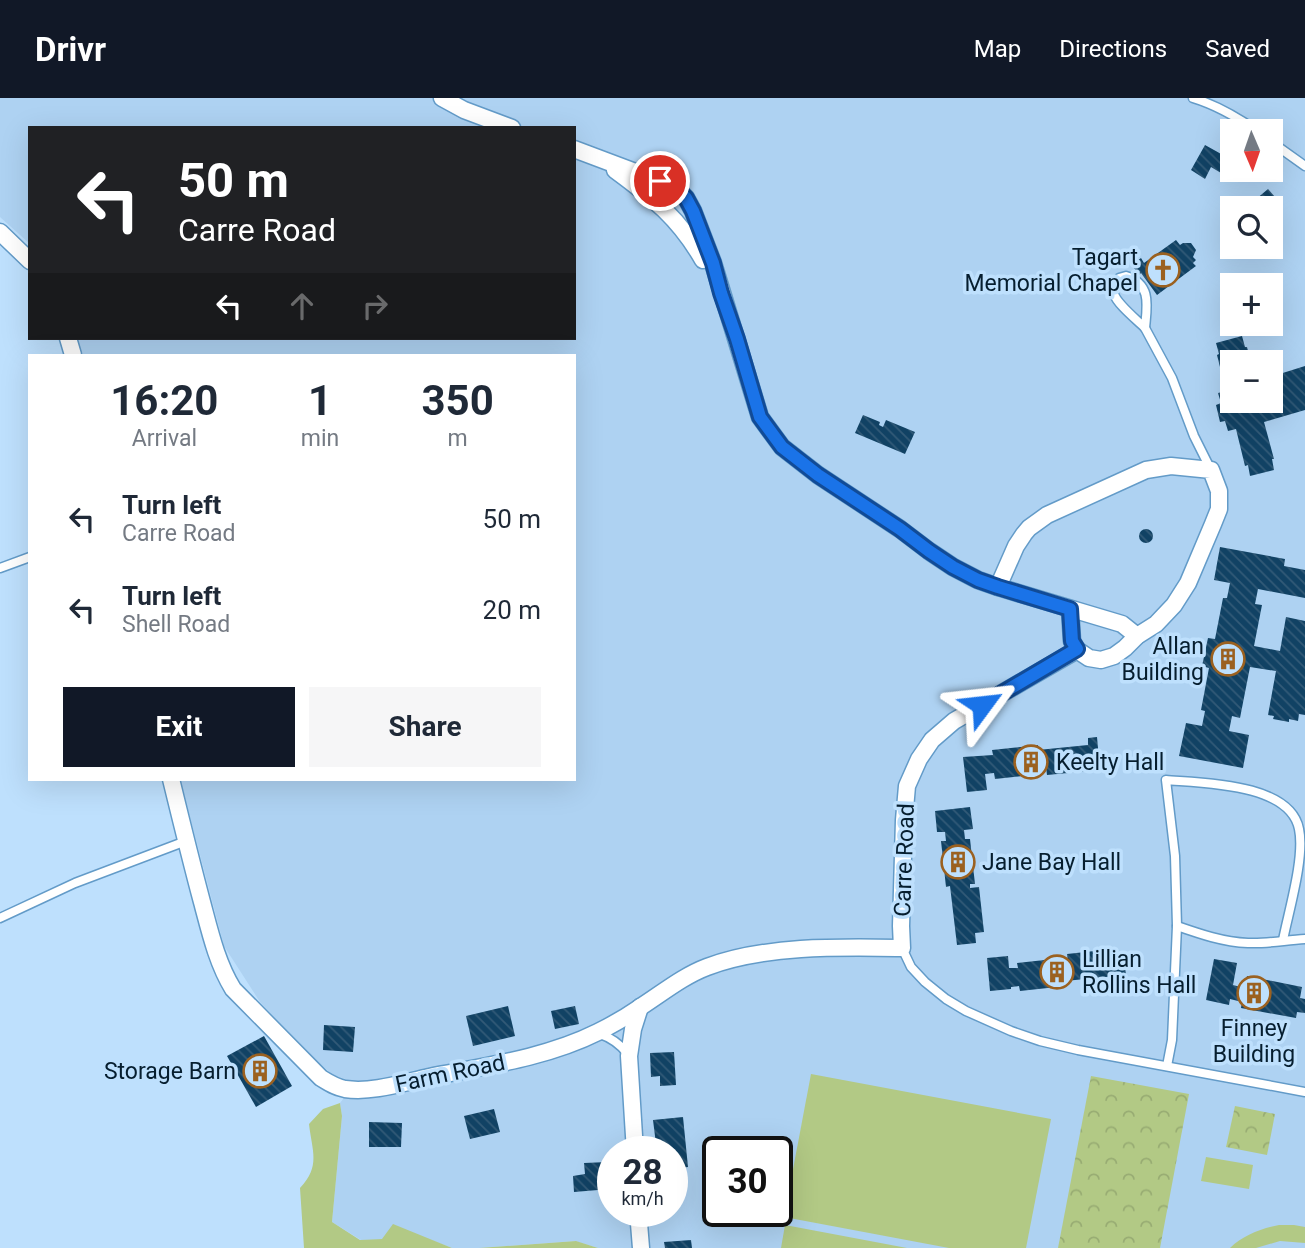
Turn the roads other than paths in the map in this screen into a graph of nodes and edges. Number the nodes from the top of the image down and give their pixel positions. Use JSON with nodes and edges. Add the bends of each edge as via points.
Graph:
{"nodes":[{"id":1,"x":442,"y":98,"type":"edge"},
{"id":2,"x":1193,"y":98,"type":"edge"},
{"id":3,"x":1239,"y":119,"type":"edge"},
{"id":4,"x":507,"y":126,"type":"edge"},
{"id":5,"x":576,"y":150,"type":"edge"},
{"id":6,"x":1283,"y":150,"type":"edge"},
{"id":7,"x":600,"y":159,"type":"junction"},
{"id":8,"x":1305,"y":166,"type":"edge"},
{"id":9,"x":0,"y":232,"type":"edge"},
{"id":10,"x":28,"y":259,"type":"edge"},
{"id":11,"x":721,"y":293,"type":"junction"},
{"id":12,"x":1145,"y":328,"type":"junction"},
{"id":13,"x":1211,"y":470,"type":"junction"},
{"id":14,"x":28,"y":558,"type":"edge"},
{"id":15,"x":0,"y":568,"type":"edge"},
{"id":16,"x":998,"y":587,"type":"junction"},
{"id":17,"x":1070,"y":609,"type":"junction"},
{"id":18,"x":1137,"y":636,"type":"junction"},
{"id":19,"x":1077,"y":649,"type":"junction"},
{"id":20,"x":171,"y":781,"type":"edge"},
{"id":21,"x":186,"y":841,"type":"junction"},
{"id":22,"x":0,"y":918,"type":"edge"},
{"id":23,"x":1177,"y":926,"type":"junction"},
{"id":24,"x":1305,"y":939,"type":"edge"},
{"id":25,"x":1283,"y":940,"type":"junction"},
{"id":26,"x":902,"y":948,"type":"junction"},
{"id":27,"x":640,"y":1007,"type":"junction"},
{"id":28,"x":597,"y":1032,"type":"junction"},
{"id":29,"x":629,"y":1056,"type":"junction"},
{"id":30,"x":1167,"y":1066,"type":"junction"},
{"id":31,"x":1305,"y":1093,"type":"edge"},
{"id":32,"x":634,"y":1136,"type":"edge"},
{"id":33,"x":639,"y":1227,"type":"edge"},
{"id":34,"x":640,"y":1248,"type":"edge"}],
"edges":[{"from":1,"to":4,"type":"street"},
{"from":2,"to":3,"type":"lane"},
{"from":5,"to":7,"type":"street"},
{"from":6,"to":8,"type":"lane"},
{"from":7,"to":11,"type":"street","via":[[679,224]]},
{"from":7,"to":11,"type":"street","via":[[675,187],[686,198]]},
{"from":9,"to":10,"type":"street"},
{"from":11,"to":16,"type":"street","via":[[760,417],[782,447],[953,567]]},
{"from":12,"to":12,"type":"lane","via":[[1114,294],[1119,278],[1132,278],[1145,291]]},
{"from":12,"to":13,"type":"lane"},
{"from":13,"to":16,"type":"street","via":[[1171,466],[1146,470],[1047,515],[1024,534]]},
{"from":13,"to":18,"type":"street","via":[[1219,491],[1219,509],[1188,583],[1156,624]]},
{"from":14,"to":15,"type":"lane"},
{"from":16,"to":17,"type":"street"},
{"from":17,"to":18,"type":"street","via":[[1122,624]]},
{"from":17,"to":19,"type":"street","via":[[1072,641]]},
{"from":18,"to":19,"type":"street","via":[[1114,656],[1101,660],[1089,659]]},
{"from":19,"to":26,"type":"street","name":"Carre Road","via":[[954,721],[919,759],[907,786]]},
{"from":20,"to":21,"type":"street","name":"Farm Road"},
{"from":21,"to":22,"type":"lane","via":[[75,883]]},
{"from":21,"to":28,"type":"street","name":"Farm Road","via":[[227,979],[245,1003],[334,1086],[376,1088],[487,1066],[565,1047]]},
{"from":23,"to":25,"type":"lane","via":[[1228,941]]},
{"from":23,"to":25,"type":"lane","via":[[1166,780],[1253,790],[1285,805],[1294,816],[1300,844]]},
{"from":23,"to":30,"type":"lane"},
{"from":24,"to":25,"type":"lane"},
{"from":26,"to":27,"type":"street","name":"Farm Road","via":[[836,947],[738,958],[706,967]]},
{"from":26,"to":30,"type":"lane","via":[[925,982],[966,1011],[1040,1041]]},
{"from":27,"to":28,"type":"street","name":"Farm Road"},
{"from":27,"to":29,"type":"street"},
{"from":28,"to":29,"type":"lane","via":[[622,1046]]},
{"from":29,"to":32,"type":"street"},
{"from":30,"to":31,"type":"lane"},
{"from":33,"to":34,"type":"street"}]}
